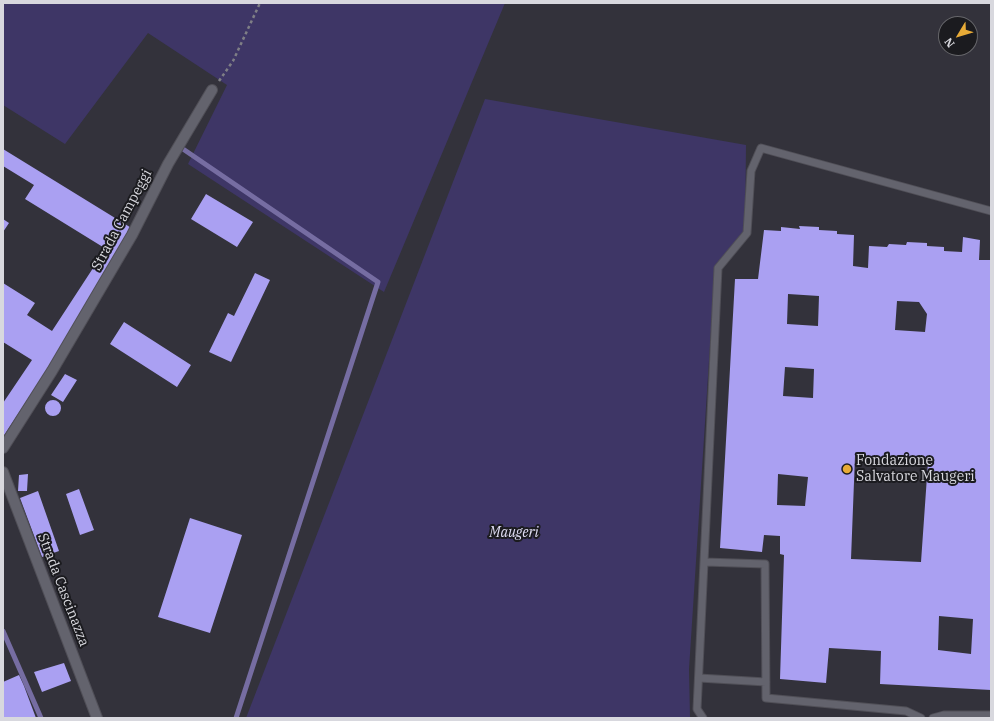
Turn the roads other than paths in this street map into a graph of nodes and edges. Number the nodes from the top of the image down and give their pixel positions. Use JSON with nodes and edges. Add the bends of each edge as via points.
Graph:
{"nodes":[{"id":1,"x":212,"y":90,"type":"road end"},
{"id":2,"x":991,"y":211,"type":"edge"},
{"id":3,"x":3,"y":448,"type":"edge"},
{"id":4,"x":3,"y":472,"type":"edge"},
{"id":5,"x":705,"y":562,"type":"junction"},
{"id":6,"x":699,"y":678,"type":"junction"},
{"id":7,"x":766,"y":682,"type":"junction"},
{"id":8,"x":991,"y":715,"type":"edge"},
{"id":9,"x":97,"y":718,"type":"edge"},
{"id":10,"x":704,"y":718,"type":"edge"},
{"id":11,"x":921,"y":718,"type":"edge"},
{"id":12,"x":933,"y":718,"type":"edge"}],
"edges":[{"from":1,"to":3,"type":"street","name":"Strada Campeggi","via":[[168,164],[132,235],[52,371]]},
{"from":2,"to":5,"type":"lane","via":[[761,148],[751,171],[747,233],[718,268]]},
{"from":4,"to":9,"type":"street","name":"Strada Cascinazza"},
{"from":5,"to":6,"type":"lane"},
{"from":5,"to":7,"type":"lane","via":[[766,564]]},
{"from":6,"to":7,"type":"lane"},
{"from":6,"to":10,"type":"lane","via":[[697,709]]},
{"from":7,"to":11,"type":"lane","via":[[766,698],[906,711]]},
{"from":8,"to":12,"type":"lane","via":[[944,715]]}]}
